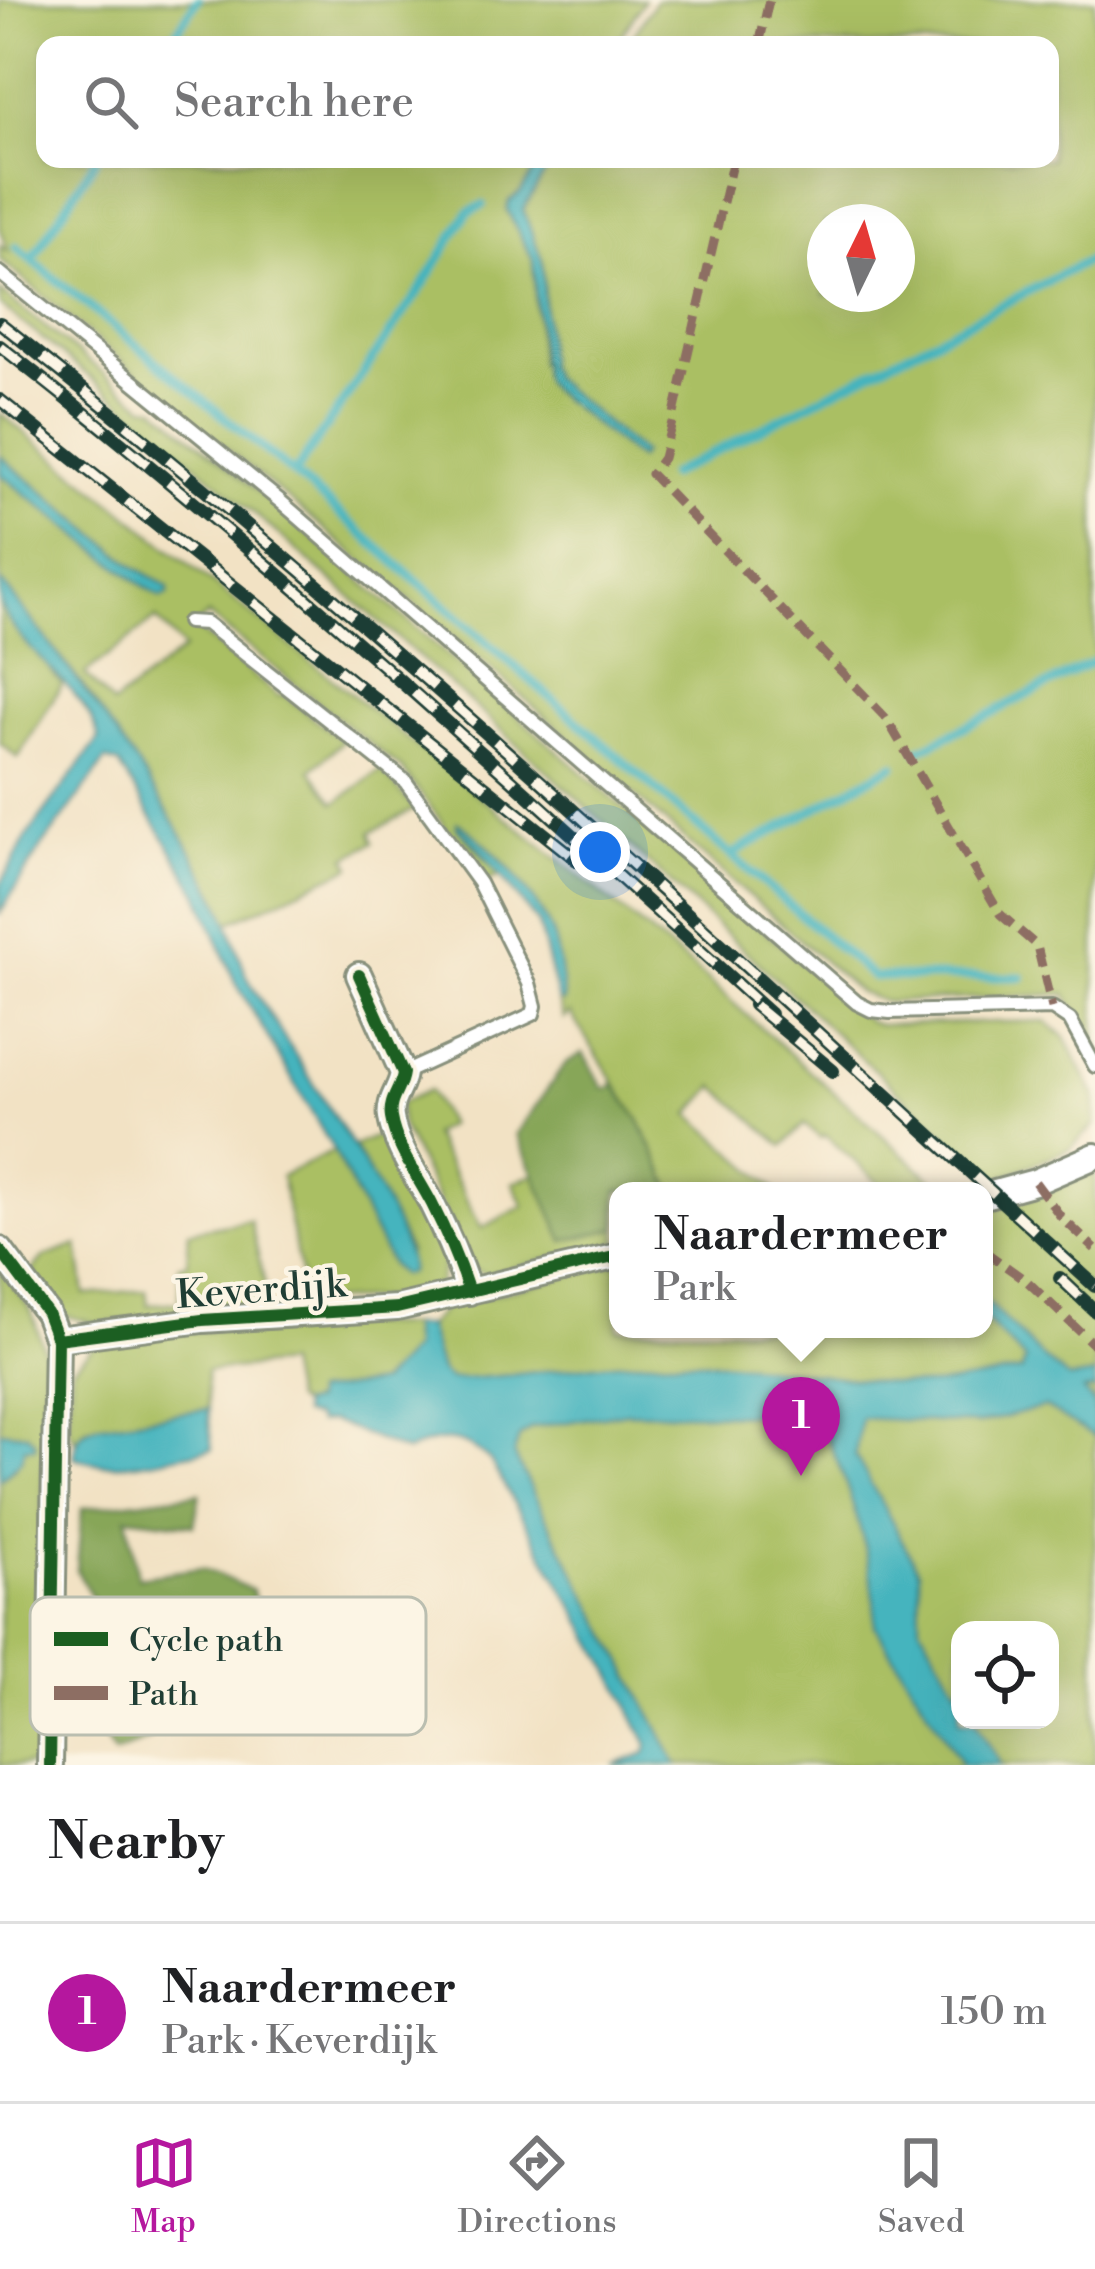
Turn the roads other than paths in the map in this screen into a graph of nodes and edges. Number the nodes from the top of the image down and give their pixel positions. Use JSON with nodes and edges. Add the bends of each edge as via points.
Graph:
{"nodes":[{"id":1,"x":0,"y":273,"type":"edge"},
{"id":2,"x":188,"y":622,"type":"dead end"},
{"id":3,"x":359,"y":975,"type":"dead end"},
{"id":4,"x":1095,"y":1066,"type":"edge"},
{"id":5,"x":403,"y":1073,"type":"junction"},
{"id":6,"x":1095,"y":1156,"type":"edge"},
{"id":7,"x":993,"y":1194,"type":"edge"},
{"id":8,"x":0,"y":1250,"type":"edge"},
{"id":9,"x":609,"y":1258,"type":"edge"},
{"id":10,"x":469,"y":1292,"type":"junction"},
{"id":11,"x":57,"y":1340,"type":"junction"},
{"id":12,"x":53,"y":1597,"type":"edge"},
{"id":13,"x":50,"y":1735,"type":"edge"},
{"id":14,"x":50,"y":1765,"type":"edge"}],
"edges":[{"from":1,"to":4,"type":"lane","via":[[280,501],[857,1003],[890,1012],[1052,1008],[1070,1020]]},
{"from":2,"to":5,"type":"lane","via":[[206,623],[405,781],[479,883],[530,983],[533,1014]]},
{"from":3,"to":5,"type":"street"},
{"from":5,"to":10,"type":"street","via":[[390,1114],[396,1135]]},
{"from":6,"to":7,"type":"street"},
{"from":8,"to":11,"type":"street"},
{"from":9,"to":10,"type":"street","name":"Keverdijk"},
{"from":10,"to":11,"type":"street","name":"Keverdijk","via":[[397,1308],[202,1320]]},
{"from":11,"to":12,"type":"street"},
{"from":13,"to":14,"type":"street"}]}
